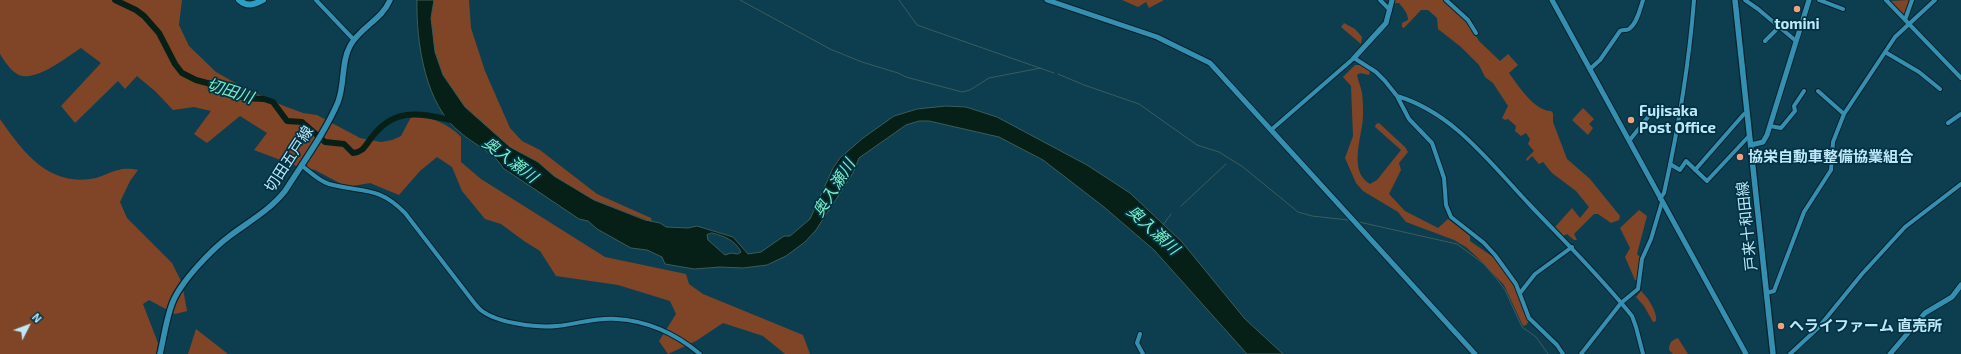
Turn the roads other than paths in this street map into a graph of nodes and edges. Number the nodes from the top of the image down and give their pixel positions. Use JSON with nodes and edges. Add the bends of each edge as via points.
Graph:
{"nodes":[{"id":1,"x":239,"y":0,"type":"edge"},
{"id":2,"x":263,"y":0,"type":"edge"},
{"id":3,"x":316,"y":0,"type":"edge"},
{"id":4,"x":390,"y":0,"type":"edge"},
{"id":5,"x":1047,"y":0,"type":"edge"},
{"id":6,"x":1380,"y":0,"type":"edge"},
{"id":7,"x":1392,"y":0,"type":"edge"},
{"id":8,"x":1446,"y":0,"type":"edge"},
{"id":9,"x":1552,"y":0,"type":"edge"},
{"id":10,"x":1643,"y":0,"type":"edge"},
{"id":11,"x":1694,"y":0,"type":"edge"},
{"id":12,"x":1735,"y":0,"type":"edge"},
{"id":13,"x":1745,"y":0,"type":"edge"},
{"id":14,"x":1809,"y":0,"type":"edge"},
{"id":15,"x":1819,"y":0,"type":"edge"},
{"id":16,"x":1886,"y":0,"type":"edge"},
{"id":17,"x":1912,"y":0,"type":"edge"},
{"id":18,"x":1935,"y":0,"type":"edge"},
{"id":19,"x":1751,"y":2,"type":"edge"},
{"id":20,"x":1843,"y":9,"type":"dead end"},
{"id":21,"x":1390,"y":10,"type":"junction"},
{"id":22,"x":1905,"y":20,"type":"junction"},
{"id":23,"x":1909,"y":25,"type":"junction"},
{"id":24,"x":1779,"y":27,"type":"junction"},
{"id":25,"x":1476,"y":32,"type":"dead end"},
{"id":26,"x":354,"y":40,"type":"junction"},
{"id":27,"x":1765,"y":41,"type":"dead end"},
{"id":28,"x":1796,"y":41,"type":"junction"},
{"id":29,"x":1885,"y":52,"type":"junction"},
{"id":30,"x":1354,"y":58,"type":"junction"},
{"id":31,"x":1590,"y":69,"type":"junction"},
{"id":32,"x":1961,"y":78,"type":"edge"},
{"id":33,"x":1940,"y":89,"type":"dead end"},
{"id":34,"x":1818,"y":90,"type":"dead end"},
{"id":35,"x":1804,"y":91,"type":"dead end"},
{"id":36,"x":1398,"y":96,"type":"junction"},
{"id":37,"x":1656,"y":107,"type":"dead end"},
{"id":38,"x":1747,"y":114,"type":"junction"},
{"id":39,"x":1844,"y":114,"type":"junction"},
{"id":40,"x":1961,"y":114,"type":"edge"},
{"id":41,"x":1948,"y":123,"type":"dead end"},
{"id":42,"x":1770,"y":126,"type":"junction"},
{"id":43,"x":1271,"y":130,"type":"junction"},
{"id":44,"x":1750,"y":136,"type":"junction"},
{"id":45,"x":1629,"y":141,"type":"junction"},
{"id":46,"x":1750,"y":145,"type":"junction"},
{"id":47,"x":1670,"y":164,"type":"junction"},
{"id":48,"x":301,"y":165,"type":"junction"},
{"id":49,"x":1695,"y":170,"type":"junction"},
{"id":50,"x":1961,"y":184,"type":"edge"},
{"id":51,"x":1661,"y":201,"type":"junction"},
{"id":52,"x":1572,"y":247,"type":"junction"},
{"id":53,"x":1961,"y":285,"type":"edge"},
{"id":54,"x":1520,"y":293,"type":"junction"},
{"id":55,"x":1766,"y":293,"type":"junction"},
{"id":56,"x":1621,"y":303,"type":"junction"},
{"id":57,"x":1140,"y":334,"type":"dead end"},
{"id":58,"x":160,"y":354,"type":"edge"},
{"id":59,"x":700,"y":354,"type":"edge"},
{"id":60,"x":1142,"y":354,"type":"edge"},
{"id":61,"x":1475,"y":354,"type":"edge"},
{"id":62,"x":1563,"y":354,"type":"edge"},
{"id":63,"x":1581,"y":354,"type":"edge"},
{"id":64,"x":1643,"y":354,"type":"edge"},
{"id":65,"x":1746,"y":354,"type":"edge"},
{"id":66,"x":1773,"y":354,"type":"edge"},
{"id":67,"x":1790,"y":354,"type":"edge"},
{"id":68,"x":1890,"y":354,"type":"edge"}],
"edges":[{"from":1,"to":2,"type":"main road","via":[[248,5]]},
{"from":3,"to":26,"type":"street"},
{"from":4,"to":26,"type":"main road","name":"切田五戸線","via":[[382,14]]},
{"from":5,"to":43,"type":"street","via":[[1156,38],[1207,61]]},
{"from":6,"to":21,"type":"street"},
{"from":7,"to":21,"type":"street"},
{"from":8,"to":25,"type":"street","via":[[1468,20]]},
{"from":9,"to":31,"type":"street"},
{"from":10,"to":31,"type":"street","via":[[1632,27],[1620,31],[1600,60]]},
{"from":11,"to":47,"type":"street","via":[[1681,108]]},
{"from":12,"to":38,"type":"main road","name":"戸来十和田線"},
{"from":13,"to":19,"type":"street"},
{"from":14,"to":28,"type":"street"},
{"from":15,"to":20,"type":"street"},
{"from":16,"to":22,"type":"street"},
{"from":17,"to":22,"type":"street"},
{"from":18,"to":23,"type":"street"},
{"from":19,"to":24,"type":"street"},
{"from":21,"to":30,"type":"street","via":[[1385,25]]},
{"from":22,"to":23,"type":"street"},
{"from":23,"to":29,"type":"street","via":[[1895,37]]},
{"from":23,"to":32,"type":"street"},
{"from":24,"to":27,"type":"street"},
{"from":24,"to":28,"type":"street"},
{"from":26,"to":48,"type":"main road","name":"切田五戸線","via":[[347,54],[340,95]]},
{"from":28,"to":42,"type":"street"},
{"from":29,"to":33,"type":"street","via":[[1919,72]]},
{"from":29,"to":39,"type":"street"},
{"from":30,"to":36,"type":"street","via":[[1376,72]]},
{"from":30,"to":43,"type":"street"},
{"from":31,"to":45,"type":"street"},
{"from":34,"to":39,"type":"street"},
{"from":35,"to":42,"type":"street","via":[[1794,106],[1795,111],[1781,128]]},
{"from":36,"to":52,"type":"street","via":[[1425,107],[1454,126]]},
{"from":36,"to":54,"type":"street","via":[[1409,119],[1435,148],[1446,186],[1446,205],[1452,217],[1488,247],[1510,274]]},
{"from":37,"to":45,"type":"street"},
{"from":38,"to":44,"type":"main road","name":"戸来十和田線"},
{"from":38,"to":49,"type":"street","via":[[1744,114]]},
{"from":39,"to":55,"type":"street","via":[[1833,142],[1831,170],[1804,212],[1774,291]]},
{"from":40,"to":41,"type":"street"},
{"from":42,"to":46,"type":"street","via":[[1763,142]]},
{"from":43,"to":61,"type":"street"},
{"from":44,"to":46,"type":"main road","name":"戸来十和田線"},
{"from":44,"to":49,"type":"street","via":[[1707,181]]},
{"from":45,"to":51,"type":"street"},
{"from":46,"to":55,"type":"main road","name":"戸来十和田線"},
{"from":47,"to":49,"type":"street","via":[[1680,170],[1686,161]]},
{"from":47,"to":51,"type":"street"},
{"from":48,"to":58,"type":"main road","name":"切田五戸線","via":[[275,204],[218,246],[180,288],[172,304]]},
{"from":48,"to":59,"type":"street","via":[[328,184],[369,190],[395,203],[472,300],[488,315],[500,320],[545,326],[593,319],[633,320],[657,327]]},
{"from":50,"to":67,"type":"street","via":[[1905,227],[1818,328]]},
{"from":51,"to":56,"type":"street","via":[[1651,239],[1642,259],[1638,289]]},
{"from":51,"to":65,"type":"street"},
{"from":52,"to":54,"type":"street","via":[[1535,274]]},
{"from":52,"to":56,"type":"street"},
{"from":53,"to":68,"type":"street","via":[[1952,297],[1925,313]]},
{"from":54,"to":62,"type":"street","via":[[1529,318]]},
{"from":55,"to":66,"type":"main road","name":"戸来十和田線"},
{"from":56,"to":63,"type":"street"},
{"from":56,"to":64,"type":"street","via":[[1634,320]]},
{"from":57,"to":60,"type":"street","via":[[1137,343]]}]}
